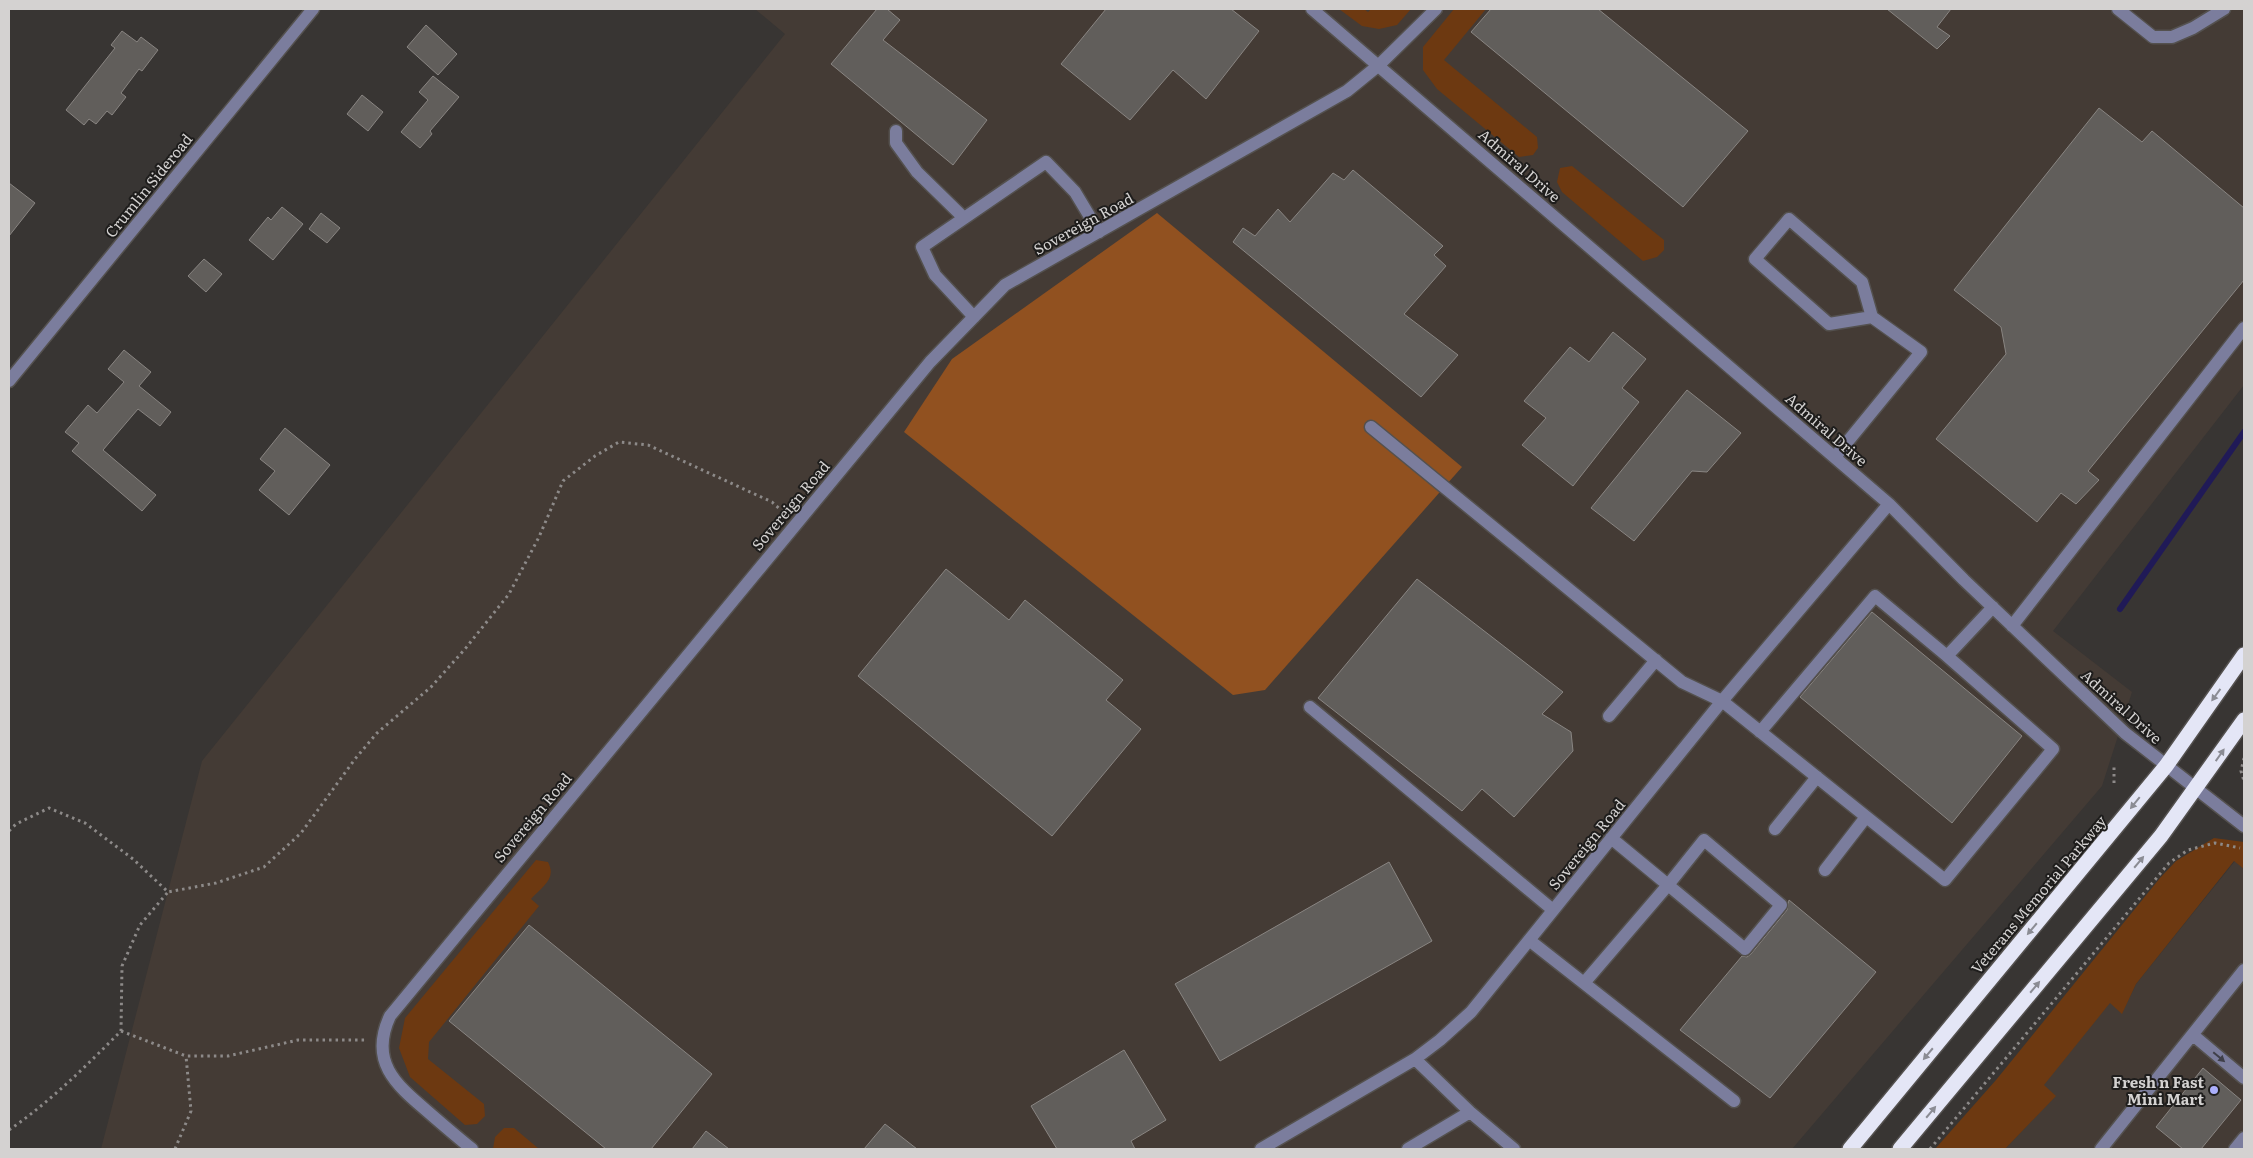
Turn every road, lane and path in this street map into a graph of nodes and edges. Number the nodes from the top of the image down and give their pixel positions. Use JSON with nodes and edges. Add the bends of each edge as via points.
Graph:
{"nodes":[{"id":1,"x":313,"y":9,"type":"edge"},
{"id":2,"x":1312,"y":9,"type":"edge"},
{"id":3,"x":1436,"y":9,"type":"edge"},
{"id":4,"x":2118,"y":9,"type":"edge"},
{"id":5,"x":2224,"y":9,"type":"edge"},
{"id":6,"x":1379,"y":65,"type":"junction"},
{"id":7,"x":896,"y":131,"type":"dead end"},
{"id":8,"x":964,"y":218,"type":"junction"},
{"id":9,"x":1099,"y":232,"type":"junction"},
{"id":10,"x":974,"y":317,"type":"junction"},
{"id":11,"x":1872,"y":317,"type":"junction"},
{"id":12,"x":2244,"y":328,"type":"edge"},
{"id":13,"x":9,"y":381,"type":"edge"},
{"id":14,"x":1371,"y":427,"type":"dead end"},
{"id":15,"x":1835,"y":458,"type":"junction"},
{"id":16,"x":1889,"y":504,"type":"junction"},
{"id":17,"x":796,"y":523,"type":"junction"},
{"id":18,"x":1993,"y":607,"type":"junction"},
{"id":19,"x":2012,"y":626,"type":"junction"},
{"id":20,"x":2244,"y":655,"type":"edge"},
{"id":21,"x":1946,"y":656,"type":"junction"},
{"id":22,"x":1656,"y":660,"type":"junction"},
{"id":23,"x":1722,"y":702,"type":"junction"},
{"id":24,"x":1310,"y":707,"type":"dead end"},
{"id":25,"x":1608,"y":716,"type":"dead end"},
{"id":26,"x":2244,"y":720,"type":"edge"},
{"id":27,"x":1760,"y":732,"type":"junction"},
{"id":28,"x":2244,"y":758,"type":"edge"},
{"id":29,"x":2166,"y":766,"type":"junction"},
{"id":30,"x":2114,"y":767,"type":"dead end"},
{"id":31,"x":1817,"y":777,"type":"junction"},
{"id":32,"x":2244,"y":781,"type":"edge"},
{"id":33,"x":2114,"y":783,"type":"dead end"},
{"id":34,"x":2195,"y":789,"type":"junction"},
{"id":35,"x":1866,"y":817,"type":"junction"},
{"id":36,"x":2244,"y":826,"type":"edge"},
{"id":37,"x":1776,"y":829,"type":"dead end"},
{"id":38,"x":9,"y":831,"type":"edge"},
{"id":39,"x":1611,"y":838,"type":"junction"},
{"id":40,"x":2240,"y":848,"type":"dead end"},
{"id":41,"x":1825,"y":870,"type":"dead end"},
{"id":42,"x":1668,"y":885,"type":"junction"},
{"id":43,"x":168,"y":892,"type":"junction"},
{"id":44,"x":1553,"y":910,"type":"junction"},
{"id":45,"x":1529,"y":940,"type":"junction"},
{"id":46,"x":2244,"y":970,"type":"edge"},
{"id":47,"x":1584,"y":983,"type":"junction"},
{"id":48,"x":121,"y":1031,"type":"junction"},
{"id":49,"x":2193,"y":1035,"type":"junction"},
{"id":50,"x":383,"y":1040,"type":"junction"},
{"id":51,"x":186,"y":1056,"type":"junction"},
{"id":52,"x":1415,"y":1059,"type":"junction"},
{"id":53,"x":2244,"y":1078,"type":"edge"},
{"id":54,"x":1734,"y":1101,"type":"dead end"},
{"id":55,"x":1470,"y":1112,"type":"junction"},
{"id":56,"x":9,"y":1130,"type":"edge"},
{"id":57,"x":2244,"y":1138,"type":"edge"},
{"id":58,"x":175,"y":1149,"type":"edge"},
{"id":59,"x":472,"y":1149,"type":"edge"},
{"id":60,"x":1261,"y":1149,"type":"edge"},
{"id":61,"x":1408,"y":1149,"type":"edge"},
{"id":62,"x":1514,"y":1149,"type":"edge"},
{"id":63,"x":1850,"y":1149,"type":"edge"},
{"id":64,"x":1900,"y":1149,"type":"edge"},
{"id":65,"x":1930,"y":1149,"type":"edge"},
{"id":66,"x":2102,"y":1149,"type":"edge"},
{"id":67,"x":2235,"y":1149,"type":"edge"}],
"edges":[{"from":1,"to":13,"type":"street","name":"Crumlin Sideroad"},
{"from":2,"to":6,"type":"street","name":"Admiral Drive"},
{"from":3,"to":6,"type":"street","name":"Sovereign Road"},
{"from":4,"to":5,"type":"street","via":[[2153,37],[2172,37]]},
{"from":6,"to":9,"type":"street","name":"Sovereign Road","via":[[1347,91]]},
{"from":6,"to":15,"type":"street","name":"Admiral Drive"},
{"from":7,"to":8,"type":"street","via":[[896,143],[917,172]]},
{"from":8,"to":9,"type":"street","via":[[1046,162],[1075,192]]},
{"from":8,"to":10,"type":"street","via":[[922,247],[935,275]]},
{"from":9,"to":10,"type":"street","name":"Sovereign Road","via":[[1004,285]]},
{"from":10,"to":17,"type":"street","name":"Sovereign Road","via":[[930,362]]},
{"from":11,"to":11,"type":"street","via":[[1862,282],[1789,219],[1756,260],[1828,324]]},
{"from":11,"to":15,"type":"street","via":[[1921,352]]},
{"from":12,"to":19,"type":"street"},
{"from":14,"to":22,"type":"street"},
{"from":15,"to":16,"type":"street","name":"Admiral Drive"},
{"from":16,"to":18,"type":"street","name":"Admiral Drive"},
{"from":16,"to":23,"type":"street","name":"Sovereign Road"},
{"from":17,"to":43,"type":"path","via":[[772,502],[648,445],[620,442],[563,481],[509,594],[431,687],[377,733],[301,833],[264,867],[216,883]]},
{"from":17,"to":50,"type":"street","name":"Sovereign Road","via":[[393,1011]]},
{"from":18,"to":19,"type":"street","name":"Admiral Drive"},
{"from":18,"to":21,"type":"street"},
{"from":19,"to":29,"type":"street","name":"Admiral Drive","via":[[2125,733]]},
{"from":20,"to":29,"type":"highway","name":"Veterans Memorial Parkway","one_way":true},
{"from":21,"to":27,"type":"street","via":[[1876,596]]},
{"from":21,"to":35,"type":"street","via":[[2053,749],[1945,880]]},
{"from":22,"to":23,"type":"street","via":[[1682,682]]},
{"from":22,"to":25,"type":"street"},
{"from":23,"to":27,"type":"street"},
{"from":23,"to":39,"type":"street","name":"Sovereign Road"},
{"from":24,"to":44,"type":"street"},
{"from":34,"to":26,"type":"highway","one_way":true},
{"from":27,"to":31,"type":"street"},
{"from":28,"to":32,"type":"path","via":[[2241,771]]},
{"from":29,"to":34,"type":"street","name":"Admiral Drive"},
{"from":29,"to":63,"type":"highway","name":"Veterans Memorial Parkway","one_way":true},
{"from":30,"to":33,"type":"path"},
{"from":31,"to":35,"type":"street"},
{"from":31,"to":37,"type":"street"},
{"from":34,"to":36,"type":"street","name":"Admiral Drive"},
{"from":64,"to":34,"type":"highway","one_way":true,"via":[[2161,836]]},
{"from":35,"to":41,"type":"street"},
{"from":38,"to":43,"type":"path","via":[[16,824],[49,808],[85,823],[133,859]]},
{"from":39,"to":42,"type":"street"},
{"from":39,"to":44,"type":"street","name":"Sovereign Road"},
{"from":40,"to":65,"type":"path","via":[[2215,843],[2188,850],[2169,863]]},
{"from":42,"to":42,"type":"street","via":[[1745,949],[1781,905],[1704,840]]},
{"from":42,"to":47,"type":"street"},
{"from":43,"to":48,"type":"path","via":[[140,925],[122,966]]},
{"from":44,"to":45,"type":"street","name":"Sovereign Road"},
{"from":45,"to":47,"type":"street"},
{"from":45,"to":52,"type":"street","name":"Sovereign Road","via":[[1471,1012]]},
{"from":46,"to":49,"type":"street"},
{"from":47,"to":54,"type":"street"},
{"from":48,"to":51,"type":"path"},
{"from":48,"to":56,"type":"path","via":[[27,1118]]},
{"from":49,"to":53,"type":"street","one_way":true},
{"from":49,"to":66,"type":"street"},
{"from":50,"to":51,"type":"path","via":[[298,1040],[228,1056]]},
{"from":50,"to":59,"type":"street","name":"Sovereign Road","via":[[384,1060],[397,1085]]},
{"from":51,"to":58,"type":"path","via":[[191,1111]]},
{"from":52,"to":55,"type":"street"},
{"from":52,"to":60,"type":"street","name":"Sovereign Road"},
{"from":55,"to":61,"type":"street"},
{"from":55,"to":62,"type":"street"},
{"from":57,"to":67,"type":"street"}]}
